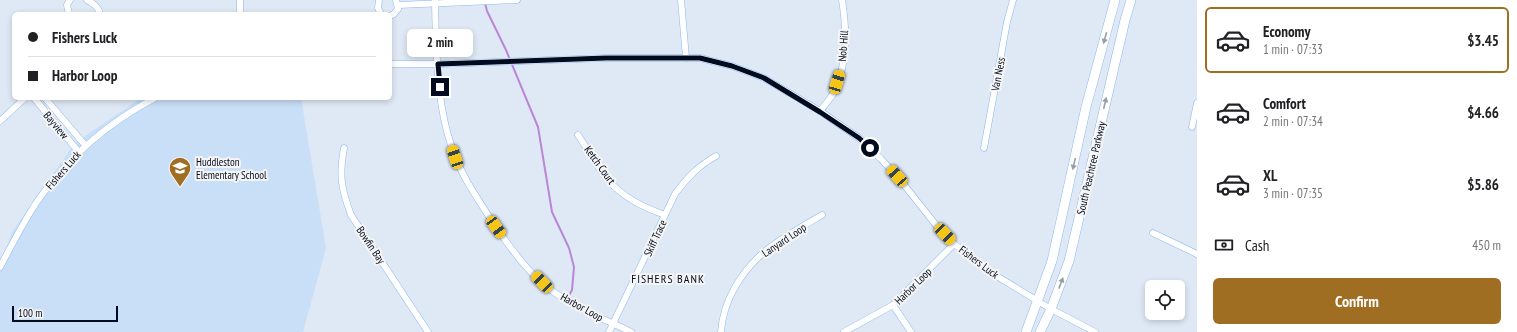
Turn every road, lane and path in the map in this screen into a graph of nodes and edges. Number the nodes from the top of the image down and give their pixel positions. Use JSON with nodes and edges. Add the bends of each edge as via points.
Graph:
{"nodes":[{"id":1,"x":70,"y":0,"type":"edge"},
{"id":2,"x":87,"y":0,"type":"edge"},
{"id":3,"x":240,"y":0,"type":"edge"},
{"id":4,"x":379,"y":0,"type":"edge"},
{"id":5,"x":517,"y":0,"type":"edge"},
{"id":6,"x":681,"y":0,"type":"edge"},
{"id":7,"x":842,"y":0,"type":"edge"},
{"id":8,"x":1013,"y":0,"type":"edge"},
{"id":9,"x":1115,"y":0,"type":"edge"},
{"id":10,"x":1132,"y":0,"type":"edge"},
{"id":11,"x":435,"y":1,"type":"edge"},
{"id":12,"x":397,"y":3,"type":"edge"},
{"id":13,"x":69,"y":12,"type":"edge"},
{"id":14,"x":100,"y":12,"type":"edge"},
{"id":15,"x":240,"y":12,"type":"edge"},
{"id":16,"x":380,"y":12,"type":"edge"},
{"id":17,"x":392,"y":15,"type":"edge"},
{"id":18,"x":686,"y":58,"type":"junction"},
{"id":19,"x":392,"y":64,"type":"edge"},
{"id":20,"x":438,"y":64,"type":"junction"},
{"id":21,"x":23,"y":100,"type":"edge"},
{"id":22,"x":36,"y":100,"type":"edge"},
{"id":23,"x":47,"y":100,"type":"edge"},
{"id":24,"x":152,"y":100,"type":"edge"},
{"id":25,"x":1197,"y":103,"type":"edge"},
{"id":26,"x":820,"y":112,"type":"junction"},
{"id":27,"x":0,"y":121,"type":"edge"},
{"id":28,"x":1192,"y":127,"type":"dead end"},
{"id":29,"x":578,"y":135,"type":"dead end"},
{"id":30,"x":85,"y":145,"type":"junction"},
{"id":31,"x":344,"y":148,"type":"dead end"},
{"id":32,"x":984,"y":148,"type":"dead end"},
{"id":33,"x":78,"y":151,"type":"junction"},
{"id":34,"x":716,"y":156,"type":"dead end"},
{"id":35,"x":822,"y":215,"type":"dead end"},
{"id":36,"x":665,"y":216,"type":"junction"},
{"id":37,"x":1153,"y":233,"type":"dead end"},
{"id":38,"x":954,"y":244,"type":"junction"},
{"id":39,"x":1197,"y":254,"type":"edge"},
{"id":40,"x":0,"y":268,"type":"edge"},
{"id":41,"x":1038,"y":302,"type":"junction"},
{"id":42,"x":893,"y":305,"type":"junction"},
{"id":43,"x":1051,"y":309,"type":"junction"},
{"id":44,"x":614,"y":324,"type":"junction"},
{"id":45,"x":428,"y":332,"type":"edge"},
{"id":46,"x":610,"y":332,"type":"edge"},
{"id":47,"x":631,"y":332,"type":"edge"},
{"id":48,"x":721,"y":332,"type":"edge"},
{"id":49,"x":844,"y":332,"type":"edge"},
{"id":50,"x":911,"y":332,"type":"edge"},
{"id":51,"x":1026,"y":332,"type":"edge"},
{"id":52,"x":1040,"y":332,"type":"edge"},
{"id":53,"x":1095,"y":332,"type":"edge"}],
"edges":[{"from":1,"to":13,"type":"street","via":[[67,5]]},
{"from":2,"to":14,"type":"street"},
{"from":3,"to":15,"type":"street"},
{"from":4,"to":16,"type":"street"},
{"from":5,"to":11,"type":"street"},
{"from":6,"to":18,"type":"street"},
{"from":7,"to":26,"type":"street","name":"Nob Hill","via":[[845,29],[844,60],[833,94]]},
{"from":8,"to":32,"type":"street","name":"Van Ness"},
{"from":9,"to":41,"type":"main road","name":"South Peachtree Parkway","one_way":true,"via":[[1086,107],[1052,261]]},
{"from":43,"to":10,"type":"main road","name":"South Peachtree Parkway","one_way":true,"via":[[1069,261],[1125,20]]},
{"from":11,"to":12,"type":"street"},
{"from":11,"to":20,"type":"street","name":"Harbor Loop"},
{"from":12,"to":17,"type":"street","via":[[396,12]]},
{"from":18,"to":20,"type":"street","name":"Fishers Luck"},
{"from":18,"to":26,"type":"street","name":"Fishers Luck","via":[[700,58],[732,66],[764,78]]},
{"from":19,"to":20,"type":"street","name":"Fishers Luck"},
{"from":20,"to":44,"type":"street","name":"Harbor Loop","via":[[446,129],[455,157],[463,175],[496,227],[520,259],[542,282],[571,302]]},
{"from":21,"to":27,"type":"street"},
{"from":22,"to":33,"type":"street","name":"Bayview"},
{"from":23,"to":30,"type":"street","name":"Bayview"},
{"from":24,"to":30,"type":"street","name":"Fishers Luck","via":[[113,123]]},
{"from":25,"to":28,"type":"street"},
{"from":26,"to":38,"type":"street","name":"Fishers Luck","via":[[859,138],[881,159]]},
{"from":29,"to":36,"type":"street","name":"Ketch Court","via":[[609,182],[636,202]]},
{"from":30,"to":33,"type":"street","name":"Fishers Luck"},
{"from":31,"to":45,"type":"street","name":"Bowfin Bay","via":[[341,169],[344,194],[351,215]]},
{"from":33,"to":40,"type":"street","name":"Fishers Luck","via":[[40,196]]},
{"from":34,"to":36,"type":"street","name":"Skiff Trace","via":[[686,179],[675,194]]},
{"from":35,"to":48,"type":"street","name":"Lanyard Loop","via":[[765,251],[749,267],[726,305]]},
{"from":36,"to":44,"type":"street","name":"Skiff Trace"},
{"from":37,"to":39,"type":"street"},
{"from":38,"to":41,"type":"street","name":"Fishers Luck","via":[[995,275]]},
{"from":38,"to":42,"type":"street","name":"Harbor Loop"},
{"from":41,"to":43,"type":"street","name":"Fishers Luck"},
{"from":41,"to":51,"type":"main road","name":"South Peachtree Parkway"},
{"from":42,"to":49,"type":"street","name":"Harbor Loop"},
{"from":42,"to":50,"type":"street"},
{"from":43,"to":52,"type":"main road","name":"South Peachtree Parkway"},
{"from":43,"to":53,"type":"street","name":"Fishers Luck"},
{"from":44,"to":46,"type":"street","name":"Skiff Trace"},
{"from":44,"to":47,"type":"street","name":"Harbor Loop"}]}
